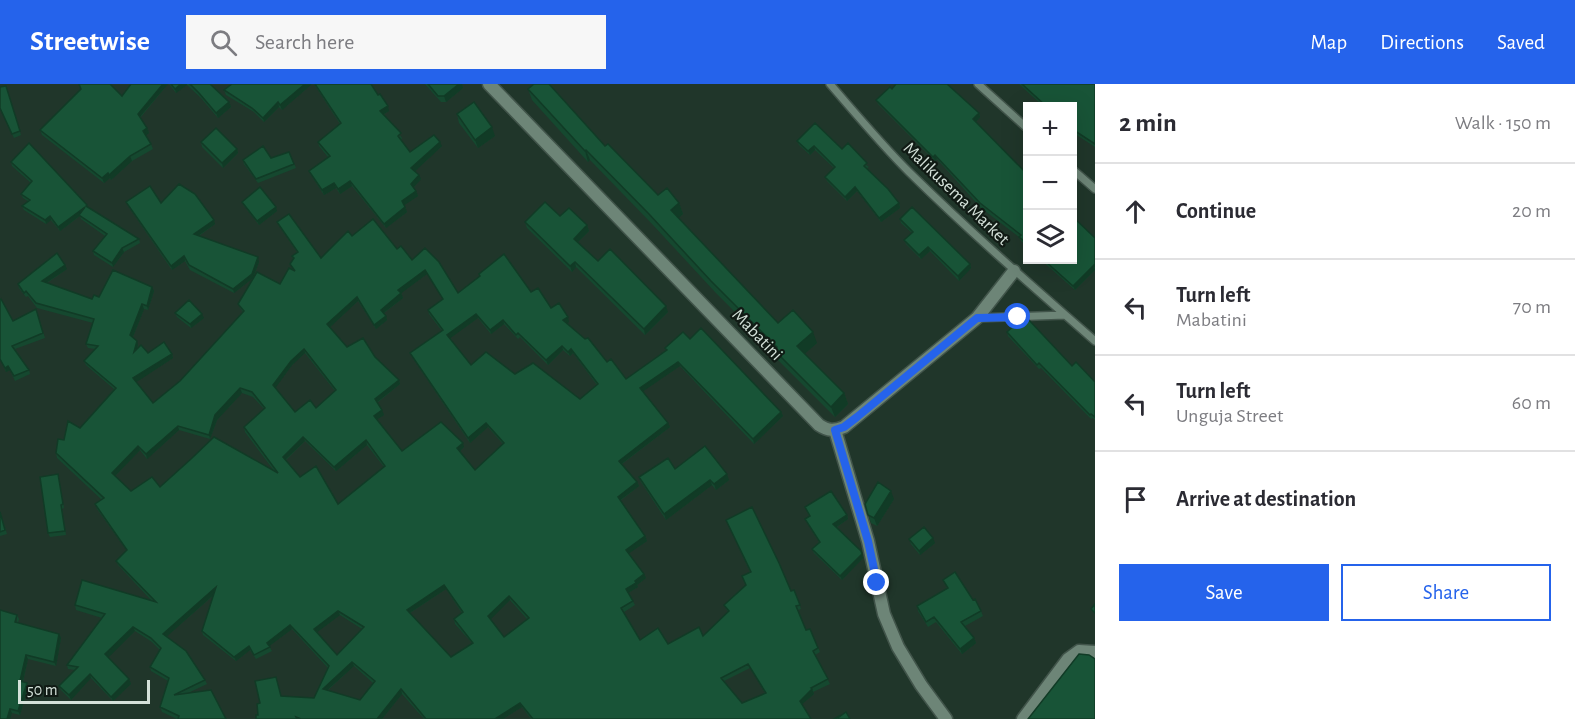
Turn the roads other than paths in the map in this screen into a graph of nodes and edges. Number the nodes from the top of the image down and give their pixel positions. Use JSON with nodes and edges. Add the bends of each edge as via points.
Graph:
{"nodes":[{"id":1,"x":489,"y":84,"type":"edge"},
{"id":2,"x":830,"y":84,"type":"edge"},
{"id":3,"x":978,"y":84,"type":"edge"},
{"id":4,"x":1023,"y":124,"type":"edge"},
{"id":5,"x":1077,"y":173,"type":"edge"},
{"id":6,"x":1095,"y":189,"type":"edge"},
{"id":7,"x":1014,"y":271,"type":"junction"},
{"id":8,"x":1065,"y":315,"type":"junction"},
{"id":9,"x":977,"y":318,"type":"junction"},
{"id":10,"x":1095,"y":341,"type":"edge"},
{"id":11,"x":835,"y":430,"type":"junction"},
{"id":12,"x":1095,"y":652,"type":"edge"},
{"id":13,"x":946,"y":719,"type":"edge"},
{"id":14,"x":1023,"y":719,"type":"edge"}],
"edges":[{"from":1,"to":11,"type":"street","name":"Mabatini","via":[[819,425]]},
{"from":2,"to":7,"type":"lane","name":"Malikusema Market","via":[[908,171]]},
{"from":3,"to":4,"type":"lane"},
{"from":5,"to":6,"type":"lane"},
{"from":7,"to":8,"type":"lane","name":"Malikusema Market"},
{"from":7,"to":9,"type":"street"},
{"from":8,"to":9,"type":"lane"},
{"from":8,"to":10,"type":"lane","name":"Malikusema Market"},
{"from":9,"to":11,"type":"street","via":[[857,417]]},
{"from":11,"to":13,"type":"street","via":[[868,541],[884,614],[898,647]]},
{"from":12,"to":14,"type":"street","via":[[1079,651],[1068,659]]}]}
